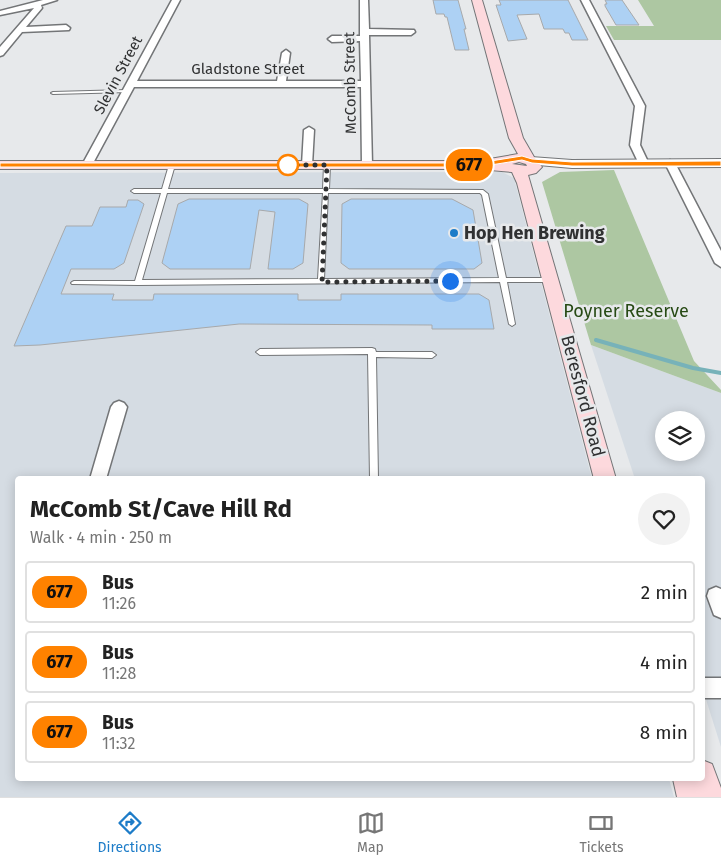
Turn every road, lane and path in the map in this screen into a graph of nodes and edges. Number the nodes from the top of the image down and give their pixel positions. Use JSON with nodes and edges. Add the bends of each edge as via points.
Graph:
{"nodes":[{"id":1,"x":53,"y":0,"type":"edge"},
{"id":2,"x":176,"y":0,"type":"edge"},
{"id":3,"x":364,"y":0,"type":"edge"},
{"id":4,"x":477,"y":0,"type":"edge"},
{"id":5,"x":585,"y":0,"type":"edge"},
{"id":6,"x":22,"y":4,"type":"edge"},
{"id":7,"x":36,"y":4,"type":"junction"},
{"id":8,"x":0,"y":13,"type":"edge"},
{"id":9,"x":66,"y":28,"type":"dead end"},
{"id":10,"x":20,"y":30,"type":"junction"},
{"id":11,"x":411,"y":32,"type":"dead end"},
{"id":12,"x":364,"y":35,"type":"junction"},
{"id":13,"x":332,"y":38,"type":"dead end"},
{"id":14,"x":0,"y":53,"type":"edge"},
{"id":15,"x":286,"y":53,"type":"dead end"},
{"id":16,"x":281,"y":84,"type":"junction"},
{"id":17,"x":365,"y":84,"type":"junction"},
{"id":18,"x":129,"y":87,"type":"junction"},
{"id":19,"x":53,"y":93,"type":"dead end"},
{"id":20,"x":309,"y":130,"type":"dead end"},
{"id":21,"x":721,"y":163,"type":"edge"},
{"id":22,"x":644,"y":164,"type":"junction"},
{"id":23,"x":670,"y":164,"type":"junction"},
{"id":24,"x":0,"y":165,"type":"edge"},
{"id":25,"x":87,"y":165,"type":"junction"},
{"id":26,"x":172,"y":165,"type":"junction"},
{"id":27,"x":307,"y":165,"type":"junction"},
{"id":28,"x":327,"y":165,"type":"junction"},
{"id":29,"x":368,"y":165,"type":"junction"},
{"id":30,"x":523,"y":165,"type":"junction"},
{"id":31,"x":166,"y":191,"type":"junction"},
{"id":32,"x":326,"y":191,"type":"junction"},
{"id":33,"x":134,"y":192,"type":"dead end"},
{"id":34,"x":721,"y":263,"type":"edge"},
{"id":35,"x":551,"y":280,"type":"junction"},
{"id":36,"x":502,"y":281,"type":"junction"},
{"id":37,"x":322,"y":282,"type":"junction"},
{"id":38,"x":74,"y":283,"type":"dead end"},
{"id":39,"x":138,"y":283,"type":"junction"},
{"id":40,"x":512,"y":324,"type":"dead end"},
{"id":41,"x":260,"y":352,"type":"dead end"},
{"id":42,"x":372,"y":354,"type":"junction"},
{"id":43,"x":432,"y":355,"type":"dead end"},
{"id":44,"x":119,"y":406,"type":"dead end"},
{"id":45,"x":99,"y":476,"type":"edge"},
{"id":46,"x":374,"y":476,"type":"edge"},
{"id":47,"x":604,"y":476,"type":"edge"},
{"id":48,"x":617,"y":476,"type":"edge"},
{"id":49,"x":705,"y":688,"type":"edge"},
{"id":50,"x":721,"y":688,"type":"edge"},
{"id":51,"x":688,"y":781,"type":"edge"},
{"id":52,"x":704,"y":781,"type":"edge"},
{"id":53,"x":692,"y":797,"type":"edge"},
{"id":54,"x":709,"y":797,"type":"edge"}],
"edges":[{"from":1,"to":7,"type":"street"},
{"from":2,"to":18,"type":"street","name":"Slevin Street"},
{"from":3,"to":12,"type":"street","name":"McComb Street"},
{"from":4,"to":30,"type":"main road","name":"Beresford Road"},
{"from":5,"to":22,"type":"street","via":[[640,106],[636,145]]},
{"from":6,"to":7,"type":"street"},
{"from":6,"to":8,"type":"street"},
{"from":7,"to":10,"type":"street","via":[[38,8]]},
{"from":9,"to":10,"type":"street"},
{"from":10,"to":14,"type":"street"},
{"from":11,"to":12,"type":"street"},
{"from":12,"to":13,"type":"street"},
{"from":12,"to":17,"type":"street","name":"McComb Street"},
{"from":15,"to":16,"type":"street"},
{"from":16,"to":17,"type":"street","name":"Gladstone Street"},
{"from":16,"to":18,"type":"street","name":"Gladstone Street"},
{"from":17,"to":29,"type":"street","name":"McComb Street"},
{"from":18,"to":19,"type":"lane"},
{"from":18,"to":25,"type":"street","name":"Slevin Street"},
{"from":20,"to":27,"type":"street"},
{"from":21,"to":23,"type":"street"},
{"from":22,"to":23,"type":"street"},
{"from":22,"to":30,"type":"street"},
{"from":23,"to":34,"type":"street"},
{"from":24,"to":25,"type":"main road"},
{"from":25,"to":26,"type":"main road"},
{"from":26,"to":27,"type":"main road"},
{"from":26,"to":31,"type":"lane"},
{"from":27,"to":28,"type":"main road"},
{"from":28,"to":29,"type":"main road"},
{"from":28,"to":32,"type":"lane"},
{"from":29,"to":30,"type":"main road"},
{"from":30,"to":35,"type":"main road","name":"Beresford Road","via":[[524,183]]},
{"from":30,"to":48,"type":"main road","name":"Beresford Road","via":[[533,181]]},
{"from":31,"to":32,"type":"lane"},
{"from":31,"to":33,"type":"lane"},
{"from":31,"to":39,"type":"lane"},
{"from":32,"to":36,"type":"lane","via":[[481,191],[485,194]]},
{"from":32,"to":37,"type":"lane"},
{"from":35,"to":36,"type":"lane"},
{"from":35,"to":47,"type":"main road","name":"Beresford Road"},
{"from":36,"to":37,"type":"lane"},
{"from":36,"to":40,"type":"lane"},
{"from":37,"to":39,"type":"lane"},
{"from":38,"to":39,"type":"lane"},
{"from":41,"to":42,"type":"lane","via":[[372,351]]},
{"from":42,"to":43,"type":"lane"},
{"from":42,"to":46,"type":"lane"},
{"from":44,"to":45,"type":"street"},
{"from":49,"to":50,"type":"street"},
{"from":51,"to":53,"type":"main road"},
{"from":52,"to":54,"type":"main road"}]}
